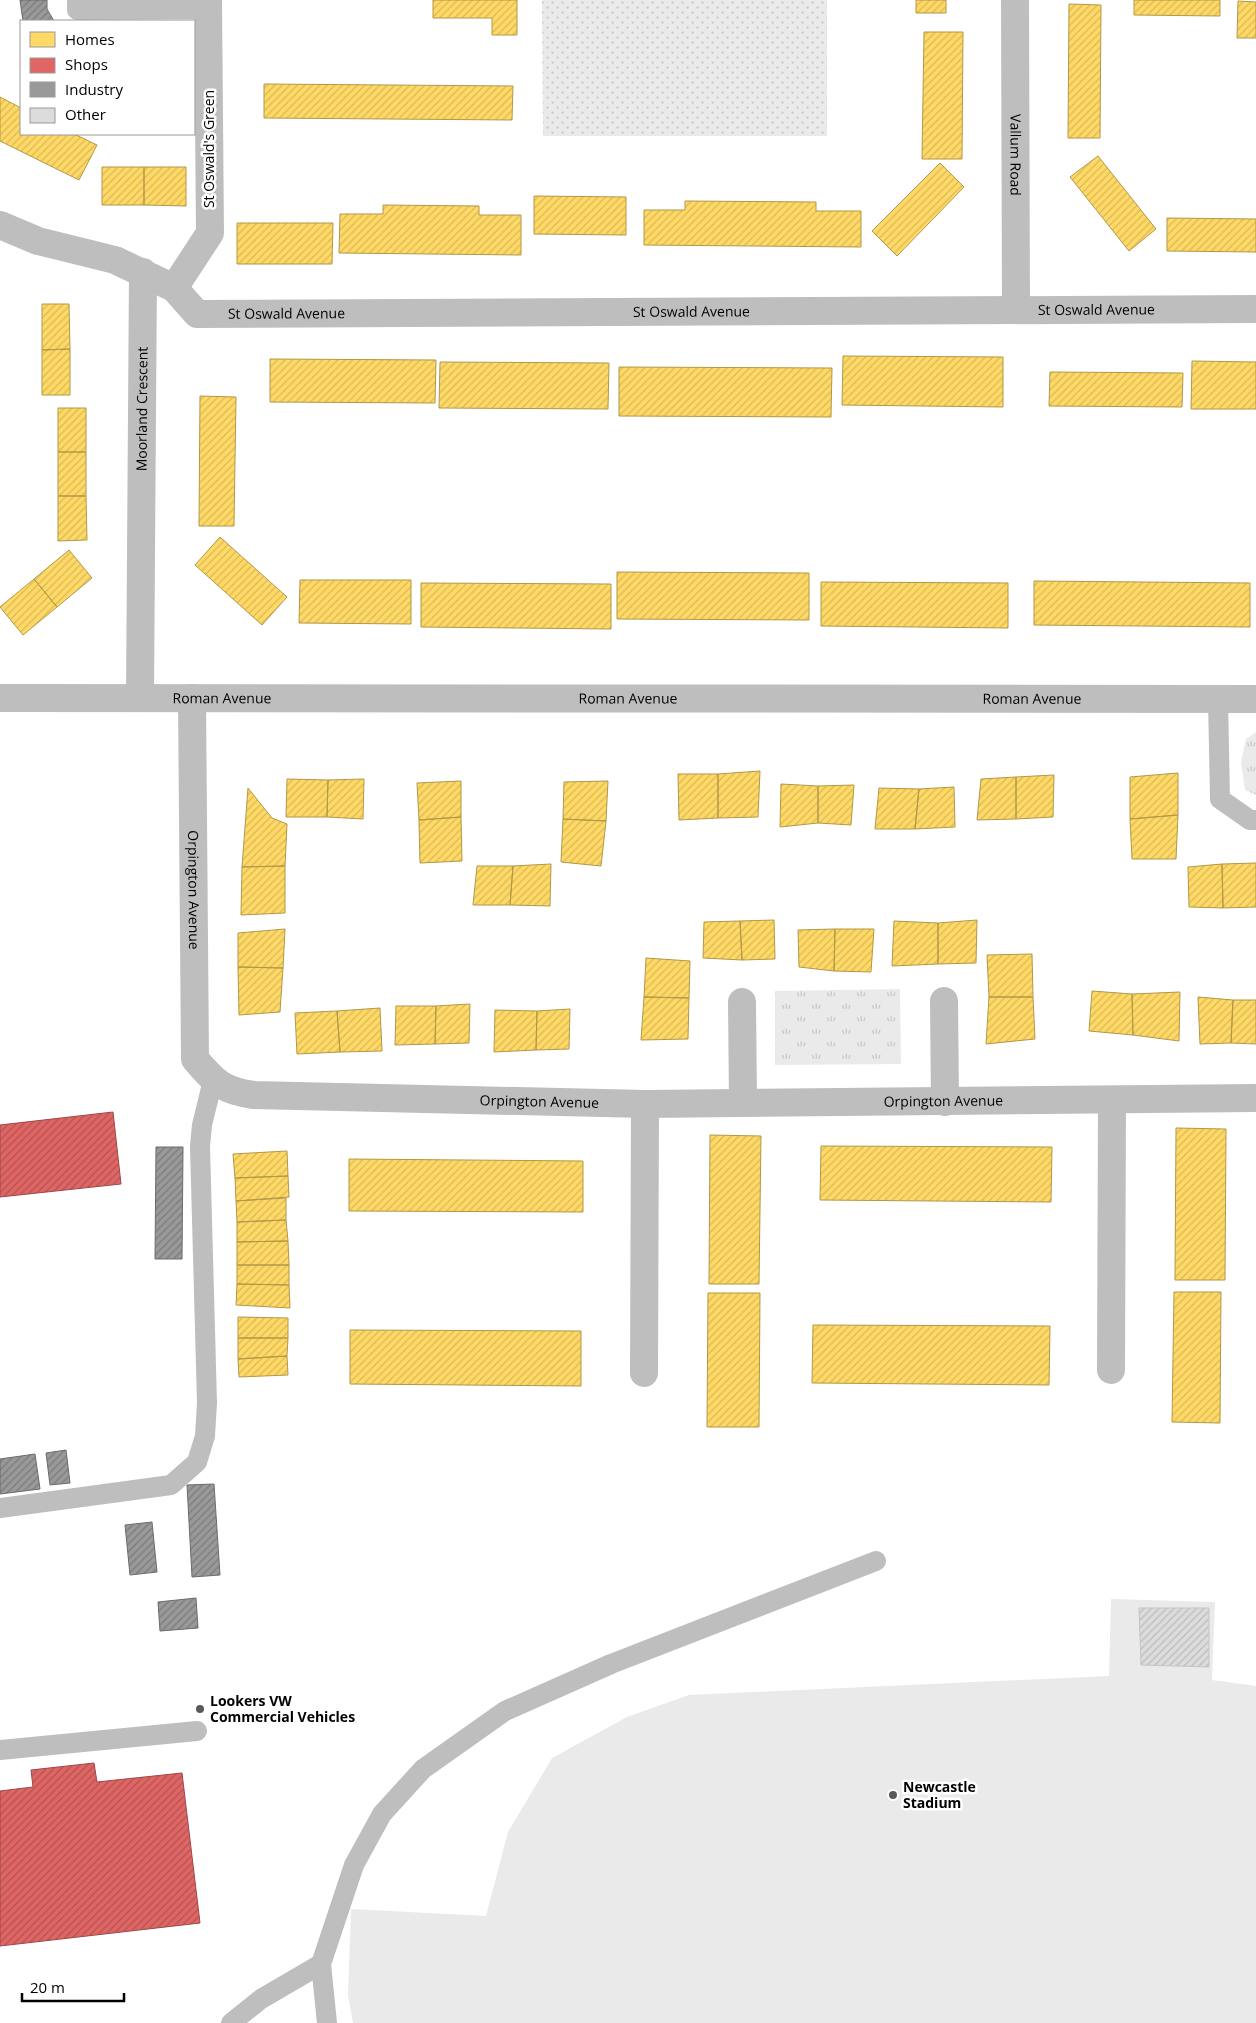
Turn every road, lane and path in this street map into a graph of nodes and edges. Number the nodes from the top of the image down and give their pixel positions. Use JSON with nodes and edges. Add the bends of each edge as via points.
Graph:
{"nodes":[{"id":1,"x":77,"y":0,"type":"edge"},
{"id":2,"x":1015,"y":0,"type":"edge"},
{"id":3,"x":138,"y":5,"type":"edge"},
{"id":4,"x":208,"y":5,"type":"edge"},
{"id":5,"x":0,"y":225,"type":"edge"},
{"id":6,"x":143,"y":272,"type":"junction"},
{"id":7,"x":174,"y":288,"type":"junction"},
{"id":8,"x":1256,"y":309,"type":"edge"},
{"id":9,"x":1016,"y":310,"type":"junction"},
{"id":10,"x":140,"y":697,"type":"junction"},
{"id":11,"x":0,"y":698,"type":"edge"},
{"id":12,"x":192,"y":698,"type":"junction"},
{"id":13,"x":1218,"y":699,"type":"junction"},
{"id":14,"x":1256,"y":699,"type":"edge"},
{"id":15,"x":1256,"y":820,"type":"edge"},
{"id":16,"x":944,"y":1001,"type":"dead end"},
{"id":17,"x":742,"y":1002,"type":"dead end"},
{"id":18,"x":213,"y":1080,"type":"junction"},
{"id":19,"x":1256,"y":1098,"type":"edge"},
{"id":20,"x":1112,"y":1101,"type":"junction"},
{"id":21,"x":944,"y":1102,"type":"junction"},
{"id":22,"x":743,"y":1103,"type":"junction"},
{"id":23,"x":645,"y":1104,"type":"junction"},
{"id":24,"x":1110,"y":1370,"type":"dead end"},
{"id":25,"x":644,"y":1373,"type":"dead end"},
{"id":26,"x":0,"y":1508,"type":"edge"},
{"id":27,"x":876,"y":1561,"type":"dead end"},
{"id":28,"x":197,"y":1731,"type":"dead end"},
{"id":29,"x":0,"y":1750,"type":"edge"},
{"id":30,"x":321,"y":1964,"type":"junction"},
{"id":31,"x":231,"y":2023,"type":"edge"},
{"id":32,"x":327,"y":2023,"type":"edge"}],
"edges":[{"from":1,"to":3,"type":"lane","via":[[77,10]]},
{"from":2,"to":9,"type":"street","name":"Vallum Road"},
{"from":3,"to":4,"type":"lane"},
{"from":4,"to":7,"type":"street","name":"St Oswald's Green","via":[[210,233]]},
{"from":5,"to":6,"type":"street","via":[[38,241],[115,260]]},
{"from":6,"to":7,"type":"street","name":"St Oswald Avenue"},
{"from":6,"to":10,"type":"street","name":"Moorland Crescent"},
{"from":7,"to":9,"type":"street","name":"St Oswald Avenue","via":[[197,314]]},
{"from":8,"to":9,"type":"street","name":"St Oswald Avenue"},
{"from":10,"to":11,"type":"street","name":"Roman Avenue"},
{"from":10,"to":12,"type":"street","name":"Roman Avenue"},
{"from":12,"to":13,"type":"street","name":"Roman Avenue"},
{"from":12,"to":18,"type":"street","name":"Orpington Avenue","via":[[195,1059]]},
{"from":13,"to":14,"type":"street","name":"Roman Avenue"},
{"from":13,"to":15,"type":"lane","via":[[1220,799],[1250,820]]},
{"from":16,"to":21,"type":"street"},
{"from":17,"to":22,"type":"street"},
{"from":18,"to":23,"type":"street","name":"Orpington Avenue","via":[[232,1092],[254,1096]]},
{"from":18,"to":26,"type":"lane","via":[[200,1146],[207,1403],[205,1436],[198,1462],[171,1485]]},
{"from":19,"to":20,"type":"street","name":"Orpington Avenue"},
{"from":20,"to":21,"type":"street","name":"Orpington Avenue"},
{"from":20,"to":24,"type":"street"},
{"from":21,"to":22,"type":"street","name":"Orpington Avenue"},
{"from":22,"to":23,"type":"street","name":"Orpington Avenue"},
{"from":23,"to":25,"type":"street"},
{"from":27,"to":30,"type":"lane","via":[[611,1664],[505,1711],[430,1764],[382,1814],[354,1865]]},
{"from":28,"to":29,"type":"lane"},
{"from":30,"to":31,"type":"lane","via":[[261,1999]]},
{"from":30,"to":32,"type":"lane"}]}
